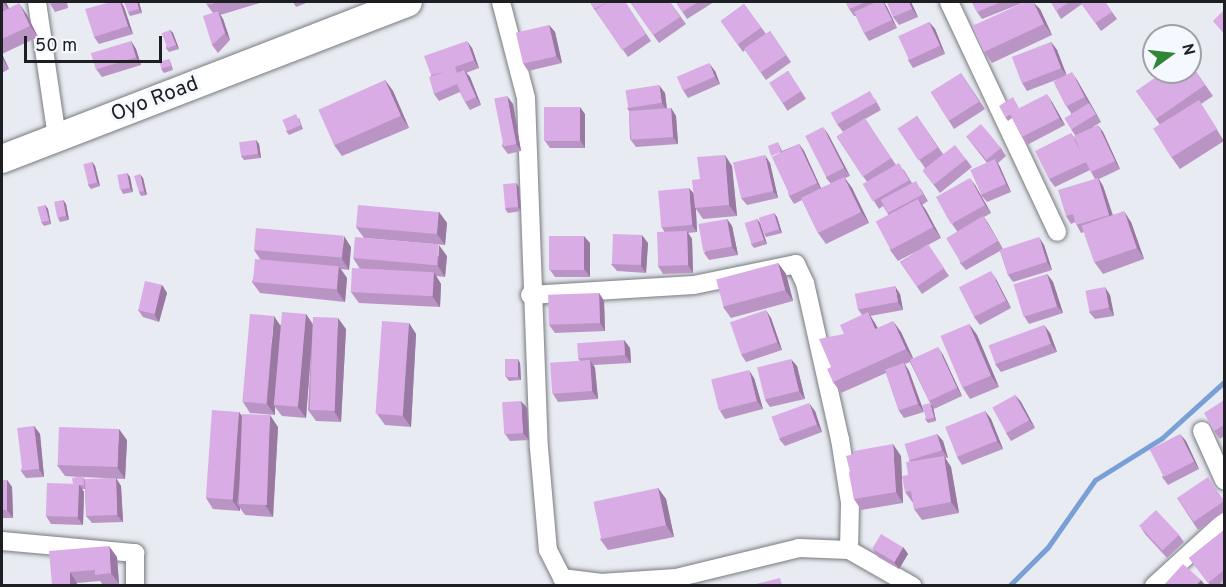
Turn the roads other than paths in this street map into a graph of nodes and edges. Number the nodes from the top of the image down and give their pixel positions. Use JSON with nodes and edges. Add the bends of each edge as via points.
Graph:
{"nodes":[{"id":1,"x":37,"y":2,"type":"edge"},
{"id":2,"x":408,"y":2,"type":"edge"},
{"id":3,"x":501,"y":2,"type":"edge"},
{"id":4,"x":949,"y":2,"type":"edge"},
{"id":5,"x":57,"y":138,"type":"junction"},
{"id":6,"x":2,"y":159,"type":"edge"},
{"id":7,"x":1057,"y":232,"type":"dead end"},
{"id":8,"x":530,"y":295,"type":"junction"},
{"id":9,"x":1202,"y":431,"type":"dead end"},
{"id":10,"x":1224,"y":480,"type":"edge"},
{"id":11,"x":1224,"y":522,"type":"edge"},
{"id":12,"x":2,"y":541,"type":"edge"},
{"id":13,"x":849,"y":550,"type":"junction"},
{"id":14,"x":135,"y":585,"type":"edge"},
{"id":15,"x":912,"y":585,"type":"edge"},
{"id":16,"x":1154,"y":585,"type":"edge"}],
"edges":[{"from":1,"to":5,"type":"street"},
{"from":2,"to":5,"type":"highway","name":"Oyo Road"},
{"from":3,"to":8,"type":"street","via":[[526,98]]},
{"from":4,"to":7,"type":"street"},
{"from":5,"to":6,"type":"highway","name":"Oyo Road"},
{"from":8,"to":13,"type":"street","via":[[694,285],[796,264],[805,283],[840,439],[850,503]]},
{"from":8,"to":13,"type":"street","via":[[548,550],[562,578],[592,583],[676,578],[799,548]]},
{"from":9,"to":10,"type":"street"},
{"from":11,"to":16,"type":"street"},
{"from":12,"to":14,"type":"street","via":[[135,553]]},
{"from":13,"to":15,"type":"street"}]}
